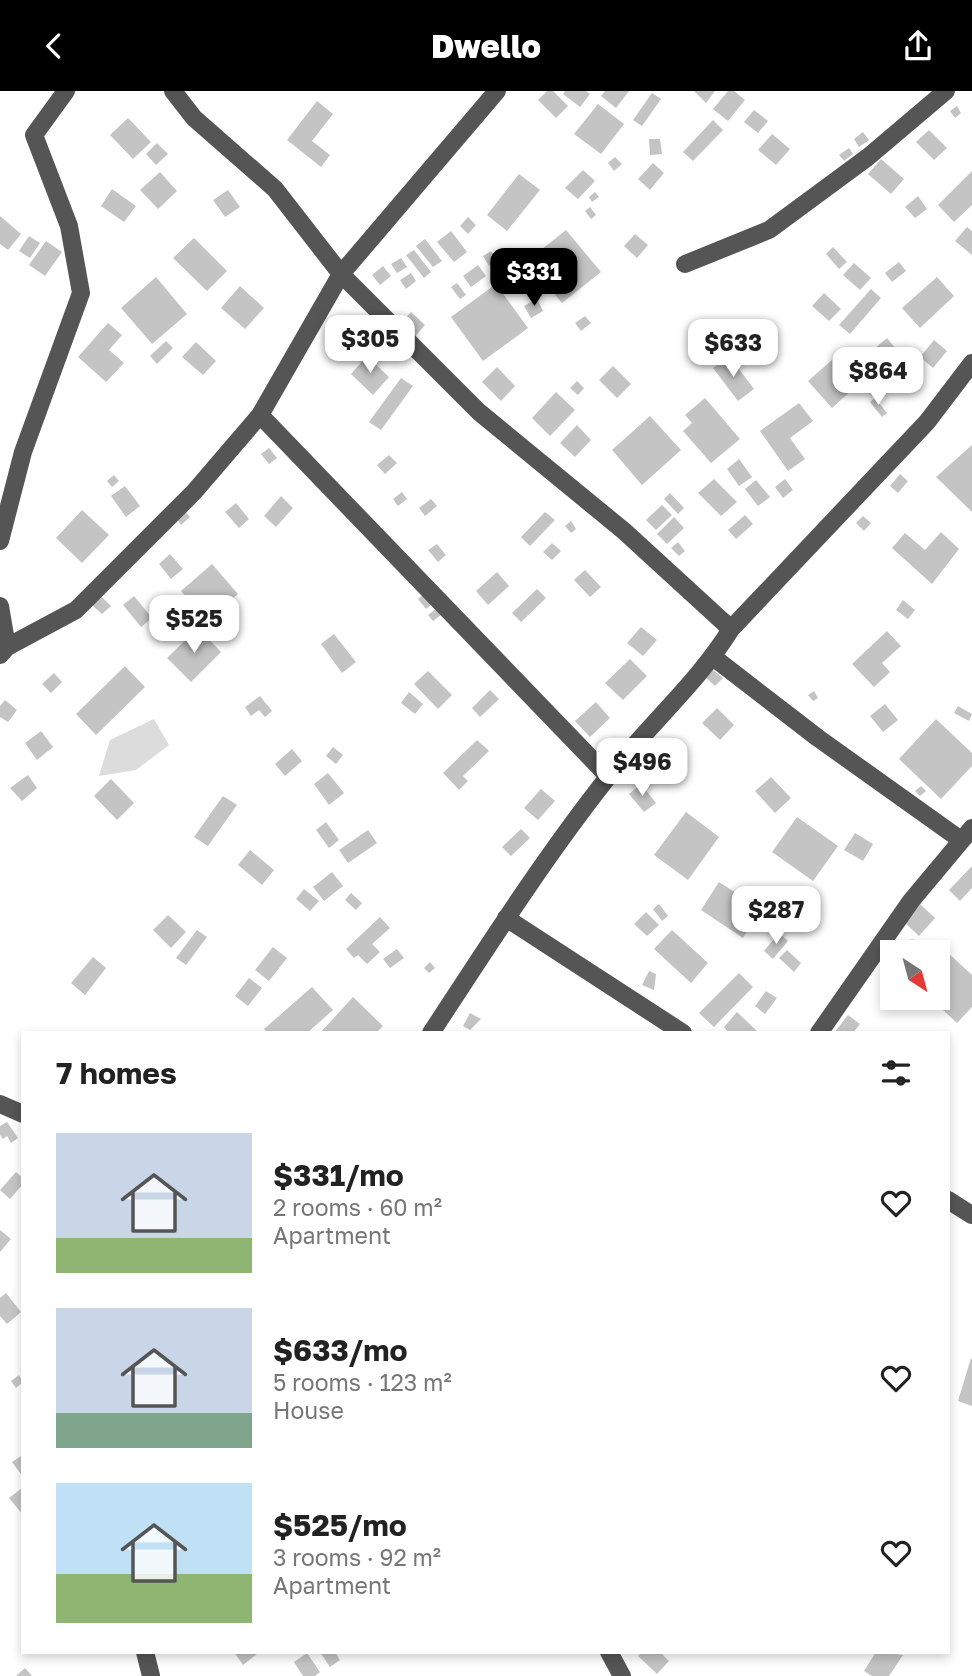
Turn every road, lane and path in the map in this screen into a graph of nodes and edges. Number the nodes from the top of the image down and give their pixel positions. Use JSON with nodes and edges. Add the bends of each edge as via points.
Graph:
{"nodes":[{"id":1,"x":66,"y":91,"type":"edge"},
{"id":2,"x":173,"y":91,"type":"edge"},
{"id":3,"x":497,"y":91,"type":"edge"},
{"id":4,"x":946,"y":91,"type":"edge"},
{"id":5,"x":685,"y":264,"type":"dead end"},
{"id":6,"x":341,"y":274,"type":"junction"},
{"id":7,"x":972,"y":363,"type":"edge"},
{"id":8,"x":260,"y":415,"type":"junction"},
{"id":9,"x":0,"y":541,"type":"edge"},
{"id":10,"x":0,"y":606,"type":"edge"},
{"id":11,"x":731,"y":629,"type":"junction"},
{"id":12,"x":4,"y":651,"type":"edge"},
{"id":13,"x":713,"y":657,"type":"junction"},
{"id":14,"x":608,"y":776,"type":"junction"},
{"id":15,"x":967,"y":834,"type":"edge"},
{"id":16,"x":506,"y":918,"type":"junction"},
{"id":17,"x":432,"y":1031,"type":"edge"},
{"id":18,"x":680,"y":1031,"type":"edge"},
{"id":19,"x":820,"y":1031,"type":"edge"},
{"id":20,"x":0,"y":1104,"type":"edge"},
{"id":21,"x":21,"y":1113,"type":"edge"},
{"id":22,"x":950,"y":1201,"type":"edge"},
{"id":23,"x":972,"y":1215,"type":"edge"},
{"id":24,"x":146,"y":1654,"type":"edge"},
{"id":25,"x":610,"y":1654,"type":"edge"},
{"id":26,"x":151,"y":1676,"type":"edge"},
{"id":27,"x":622,"y":1676,"type":"edge"}],
"edges":[{"from":1,"to":9,"type":"street","via":[[34,135],[69,226],[81,293],[23,452]]},
{"from":2,"to":6,"type":"street","via":[[194,118],[275,189]]},
{"from":3,"to":6,"type":"street"},
{"from":4,"to":5,"type":"street","via":[[769,230]]},
{"from":6,"to":8,"type":"street"},
{"from":6,"to":11,"type":"street","via":[[479,412],[624,531]]},
{"from":7,"to":11,"type":"street","via":[[928,422]]},
{"from":8,"to":12,"type":"street","via":[[194,492],[76,610]]},
{"from":8,"to":14,"type":"street"},
{"from":10,"to":12,"type":"street"},
{"from":11,"to":13,"type":"street"},
{"from":13,"to":14,"type":"street"},
{"from":13,"to":15,"type":"street","via":[[818,738]]},
{"from":14,"to":16,"type":"street"},
{"from":15,"to":19,"type":"street","via":[[911,901]]},
{"from":16,"to":17,"type":"street"},
{"from":16,"to":18,"type":"street"},
{"from":20,"to":21,"type":"street"},
{"from":22,"to":23,"type":"street"},
{"from":24,"to":26,"type":"street"},
{"from":25,"to":27,"type":"street"}]}
